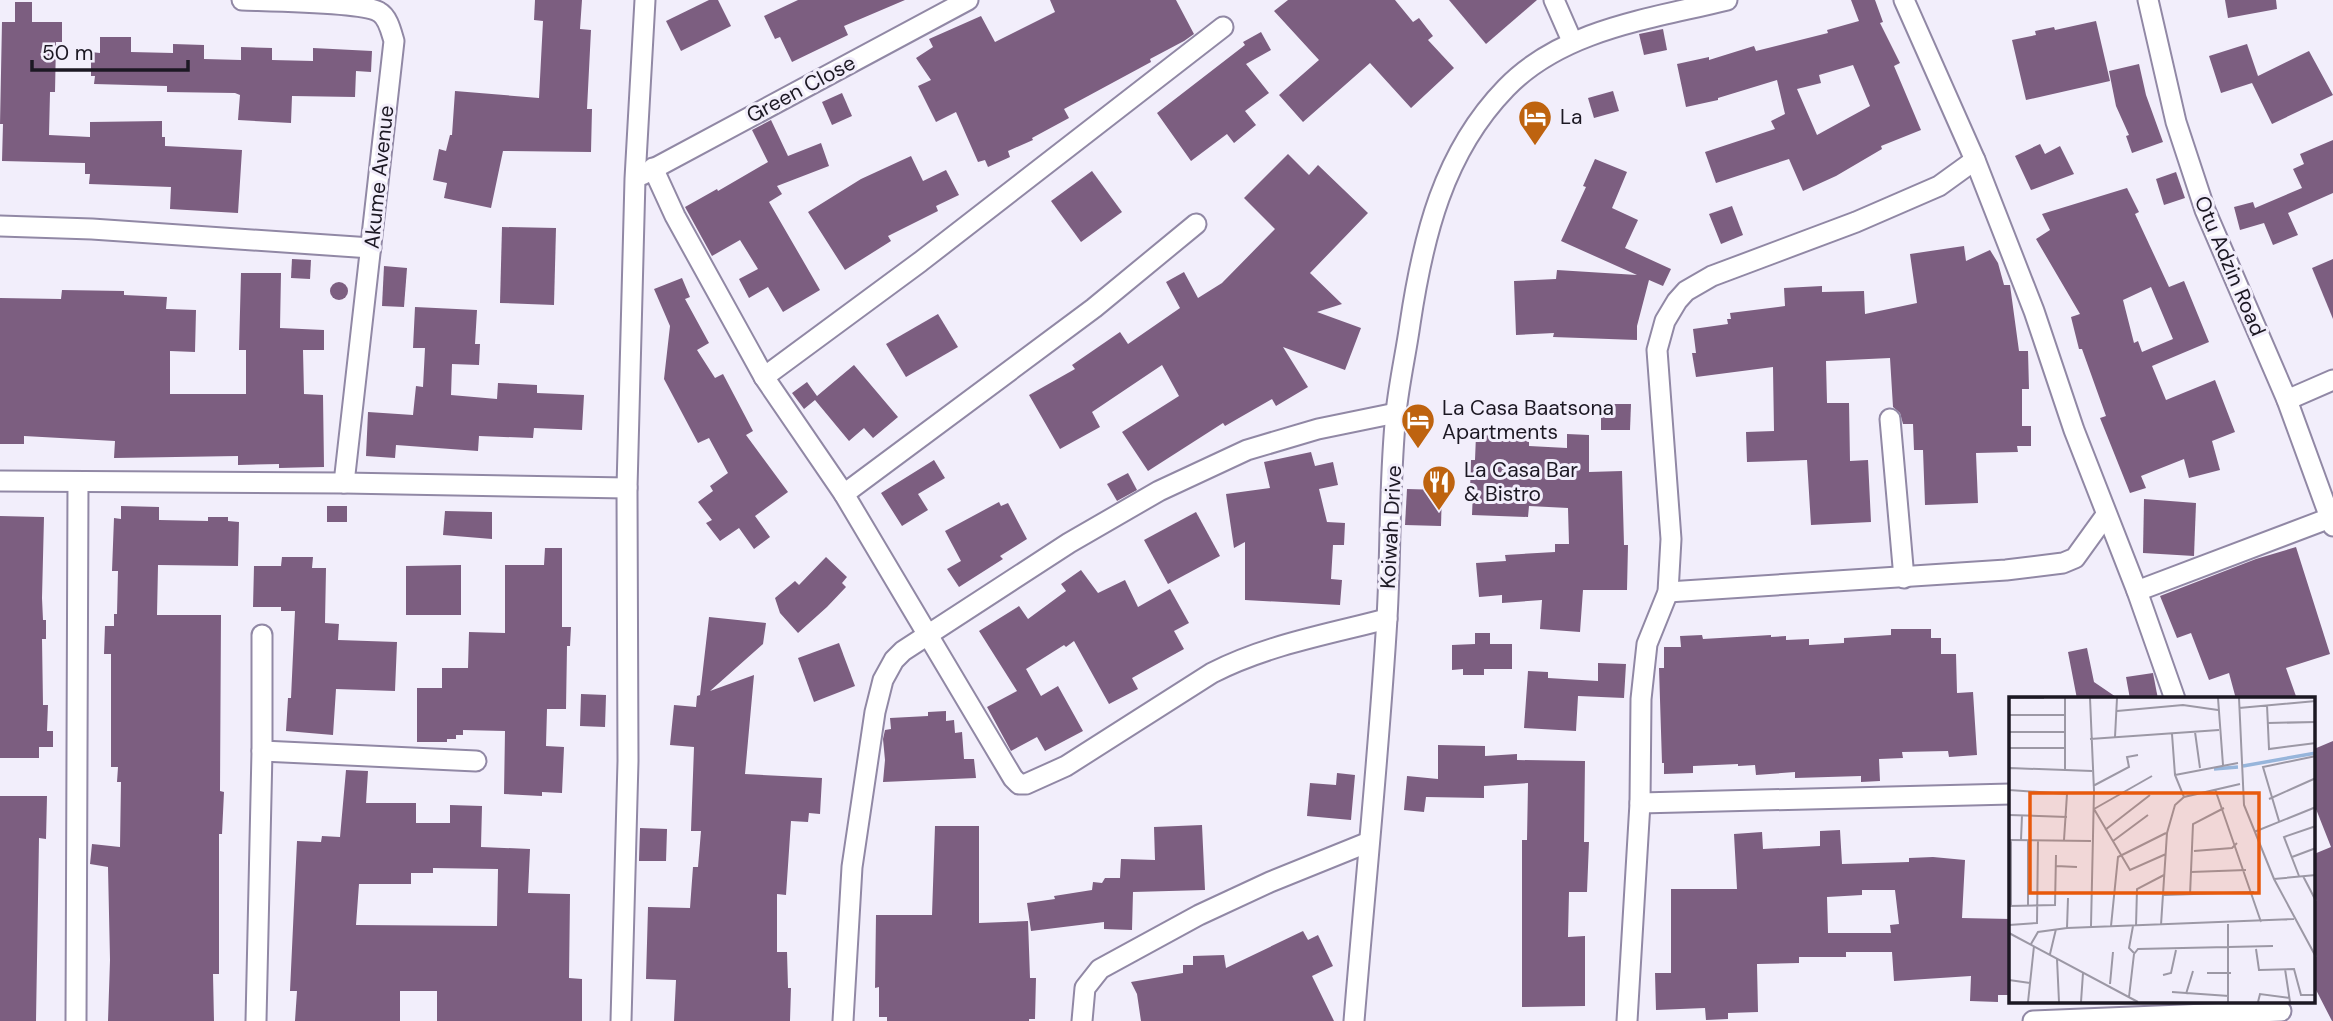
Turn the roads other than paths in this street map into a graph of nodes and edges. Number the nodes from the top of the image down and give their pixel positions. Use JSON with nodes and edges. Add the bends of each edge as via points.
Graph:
{"nodes":[{"id":1,"x":242,"y":0,"type":"edge"},
{"id":2,"x":645,"y":0,"type":"edge"},
{"id":3,"x":968,"y":0,"type":"edge"},
{"id":4,"x":1554,"y":0,"type":"edge"},
{"id":5,"x":1727,"y":0,"type":"edge"},
{"id":6,"x":1904,"y":0,"type":"edge"},
{"id":7,"x":2148,"y":0,"type":"edge"},
{"id":8,"x":1223,"y":27,"type":"dead end"},
{"id":9,"x":1572,"y":41,"type":"junction"},
{"id":10,"x":1975,"y":160,"type":"junction"},
{"id":11,"x":653,"y":168,"type":"junction"},
{"id":12,"x":635,"y":179,"type":"junction"},
{"id":13,"x":1196,"y":224,"type":"dead end"},
{"id":14,"x":0,"y":226,"type":"edge"},
{"id":15,"x":371,"y":248,"type":"junction"},
{"id":16,"x":764,"y":377,"type":"junction"},
{"id":17,"x":2333,"y":380,"type":"edge"},
{"id":18,"x":2287,"y":400,"type":"junction"},
{"id":19,"x":1396,"y":413,"type":"junction"},
{"id":20,"x":1890,"y":419,"type":"dead end"},
{"id":21,"x":0,"y":481,"type":"edge"},
{"id":22,"x":78,"y":482,"type":"junction"},
{"id":23,"x":344,"y":483,"type":"junction"},
{"id":24,"x":627,"y":488,"type":"junction"},
{"id":25,"x":844,"y":494,"type":"junction"},
{"id":26,"x":2106,"y":515,"type":"junction"},
{"id":27,"x":2331,"y":522,"type":"edge"},
{"id":28,"x":1904,"y":578,"type":"junction"},
{"id":29,"x":2137,"y":591,"type":"junction"},
{"id":30,"x":1668,"y":592,"type":"junction"},
{"id":31,"x":1387,"y":619,"type":"junction"},
{"id":32,"x":262,"y":635,"type":"dead end"},
{"id":33,"x":928,"y":635,"type":"junction"},
{"id":34,"x":2174,"y":697,"type":"edge"},
{"id":35,"x":262,"y":751,"type":"junction"},
{"id":36,"x":476,"y":761,"type":"dead end"},
{"id":37,"x":2009,"y":794,"type":"edge"},
{"id":38,"x":1640,"y":803,"type":"junction"},
{"id":39,"x":1368,"y":842,"type":"junction"},
{"id":40,"x":2281,"y":1011,"type":"edge"},
{"id":41,"x":76,"y":1021,"type":"edge"},
{"id":42,"x":256,"y":1021,"type":"edge"},
{"id":43,"x":621,"y":1021,"type":"edge"},
{"id":44,"x":843,"y":1021,"type":"edge"},
{"id":45,"x":1082,"y":1021,"type":"edge"},
{"id":46,"x":1354,"y":1021,"type":"edge"},
{"id":47,"x":1627,"y":1021,"type":"edge"},
{"id":48,"x":2033,"y":1021,"type":"edge"}],
"edges":[{"from":1,"to":15,"type":"street","name":"Akume Avenue","via":[[357,6],[379,12],[388,23],[394,41]]},
{"from":2,"to":12,"type":"street"},
{"from":3,"to":11,"type":"street","name":"Green Close"},
{"from":4,"to":9,"type":"street"},
{"from":5,"to":9,"type":"street","name":"Koiwah Drive"},
{"from":6,"to":10,"type":"street"},
{"from":7,"to":18,"type":"street","name":"Otu Adzin Road","via":[[2176,122],[2205,210]]},
{"from":8,"to":16,"type":"street"},
{"from":9,"to":19,"type":"street","name":"Koiwah Drive","via":[[1507,86],[1472,127],[1447,175],[1419,265]]},
{"from":10,"to":26,"type":"street"},
{"from":10,"to":30,"type":"street","via":[[1939,186],[1712,276],[1677,301],[1665,321],[1657,350],[1671,538]]},
{"from":11,"to":12,"type":"street","name":"Green Close"},
{"from":11,"to":16,"type":"street"},
{"from":12,"to":24,"type":"street"},
{"from":13,"to":25,"type":"street","via":[[1094,308]]},
{"from":14,"to":15,"type":"street"},
{"from":15,"to":23,"type":"street","name":"Akume Avenue"},
{"from":16,"to":25,"type":"street"},
{"from":17,"to":18,"type":"street"},
{"from":18,"to":27,"type":"street","name":"Otu Adzin Road"},
{"from":19,"to":31,"type":"street","name":"Koiwah Drive"},
{"from":19,"to":33,"type":"street","via":[[1247,450],[1184,479],[1069,543]]},
{"from":20,"to":28,"type":"street"},
{"from":21,"to":22,"type":"street"},
{"from":22,"to":23,"type":"street"},
{"from":22,"to":41,"type":"street"},
{"from":23,"to":24,"type":"street"},
{"from":24,"to":43,"type":"street","via":[[628,761]]},
{"from":25,"to":33,"type":"street"},
{"from":26,"to":28,"type":"street","via":[[2070,561]]},
{"from":26,"to":29,"type":"street"},
{"from":27,"to":29,"type":"street"},
{"from":28,"to":30,"type":"street"},
{"from":29,"to":34,"type":"street"},
{"from":30,"to":38,"type":"street","via":[[1647,644],[1641,699]]},
{"from":31,"to":33,"type":"street","via":[[1236,661],[1066,766],[1026,784],[1013,778]]},
{"from":31,"to":39,"type":"street","name":"Koiwah Drive"},
{"from":32,"to":35,"type":"street"},
{"from":33,"to":44,"type":"street","via":[[894,660],[875,712],[852,867]]},
{"from":35,"to":36,"type":"street"},
{"from":35,"to":42,"type":"street"},
{"from":37,"to":38,"type":"street"},
{"from":38,"to":47,"type":"street"},
{"from":39,"to":45,"type":"street","via":[[1199,915],[1100,968],[1085,988]]},
{"from":39,"to":46,"type":"street","name":"Koiwah Drive"},
{"from":40,"to":48,"type":"street"}]}
